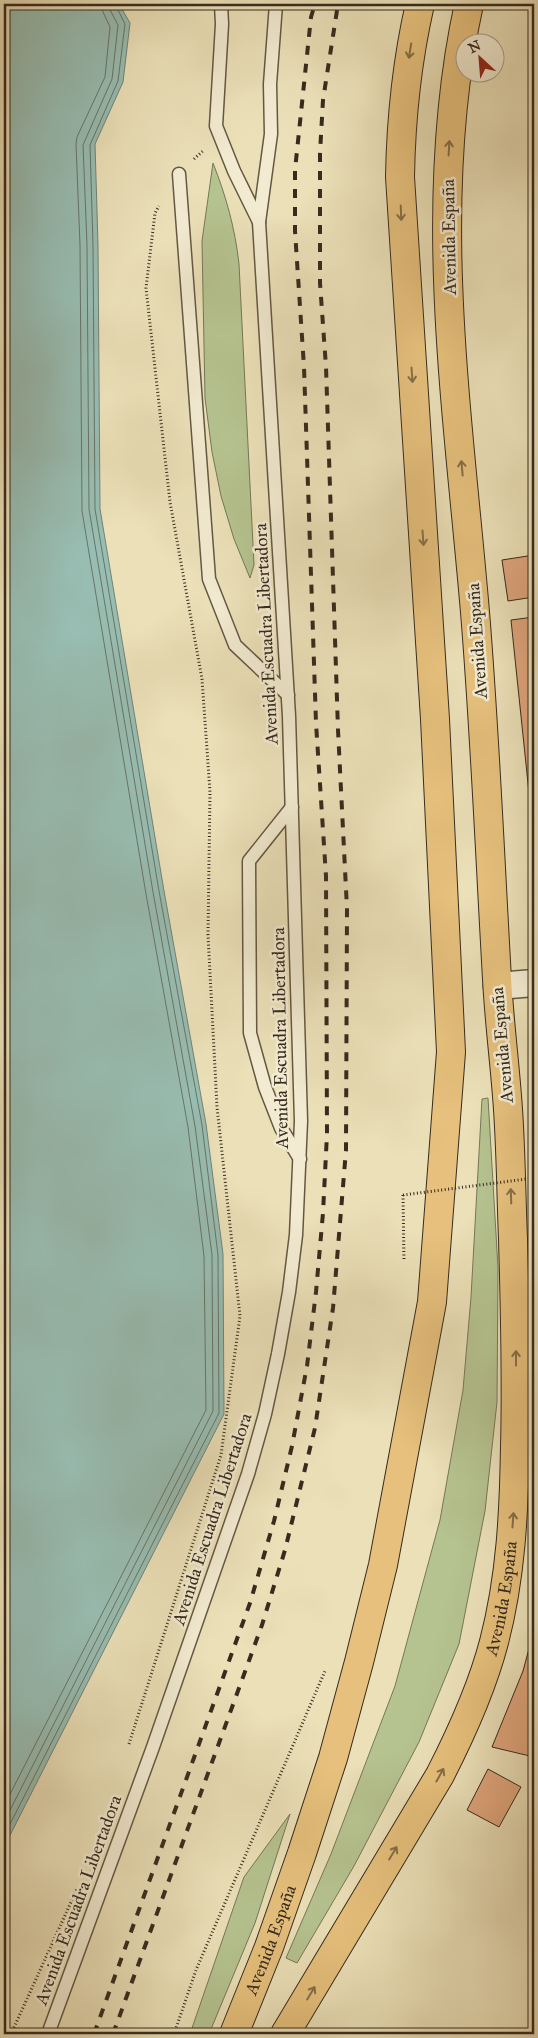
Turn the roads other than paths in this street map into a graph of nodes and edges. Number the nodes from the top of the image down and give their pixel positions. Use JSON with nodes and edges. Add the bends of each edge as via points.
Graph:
{"nodes":[{"id":1,"x":221,"y":4,"type":"edge"},
{"id":2,"x":276,"y":4,"type":"edge"},
{"id":3,"x":420,"y":4,"type":"edge"},
{"id":4,"x":469,"y":4,"type":"edge"},
{"id":5,"x":179,"y":174,"type":"road end"},
{"id":6,"x":259,"y":222,"type":"junction"},
{"id":7,"x":288,"y":694,"type":"junction"},
{"id":8,"x":292,"y":807,"type":"junction"},
{"id":9,"x":534,"y":983,"type":"edge"},
{"id":10,"x":498,"y":986,"type":"junction"},
{"id":11,"x":300,"y":1159,"type":"junction"},
{"id":12,"x":48,"y":2034,"type":"edge"},
{"id":13,"x":234,"y":2034,"type":"edge"},
{"id":14,"x":285,"y":2034,"type":"edge"}],
"edges":[{"from":1,"to":6,"type":"lane","via":[[216,126]]},
{"from":2,"to":6,"type":"lane","name":"Avenida Escuadra Libertadora","via":[[270,84],[271,134]]},
{"from":3,"to":13,"type":"main road","name":"Avenida España","one_way":true,"via":[[405,83],[400,177],[435,719],[451,1052],[432,1302],[382,1566],[359,1662],[302,1853]]},
{"from":10,"to":4,"type":"main road","name":"Avenida España","one_way":true,"via":[[477,635],[454,372],[446,218],[454,82]]},
{"from":5,"to":7,"type":"lane","via":[[209,579],[235,645]]},
{"from":6,"to":7,"type":"lane","name":"Avenida Escuadra Libertadora"},
{"from":7,"to":8,"type":"lane","name":"Avenida Escuadra Libertadora"},
{"from":8,"to":11,"type":"lane","name":"Avenida Escuadra Libertadora","via":[[302,1122]]},
{"from":8,"to":11,"type":"lane","via":[[249,861],[250,1033],[264,1087],[281,1128]]},
{"from":9,"to":10,"type":"street"},
{"from":14,"to":10,"type":"main road","name":"Avenida España","one_way":true,"via":[[445,1766],[481,1684],[503,1602],[514,1517],[516,1346],[508,1100]]},
{"from":11,"to":12,"type":"lane","name":"Avenida Escuadra Libertadora","via":[[289,1292],[270,1388],[248,1474]]}]}
